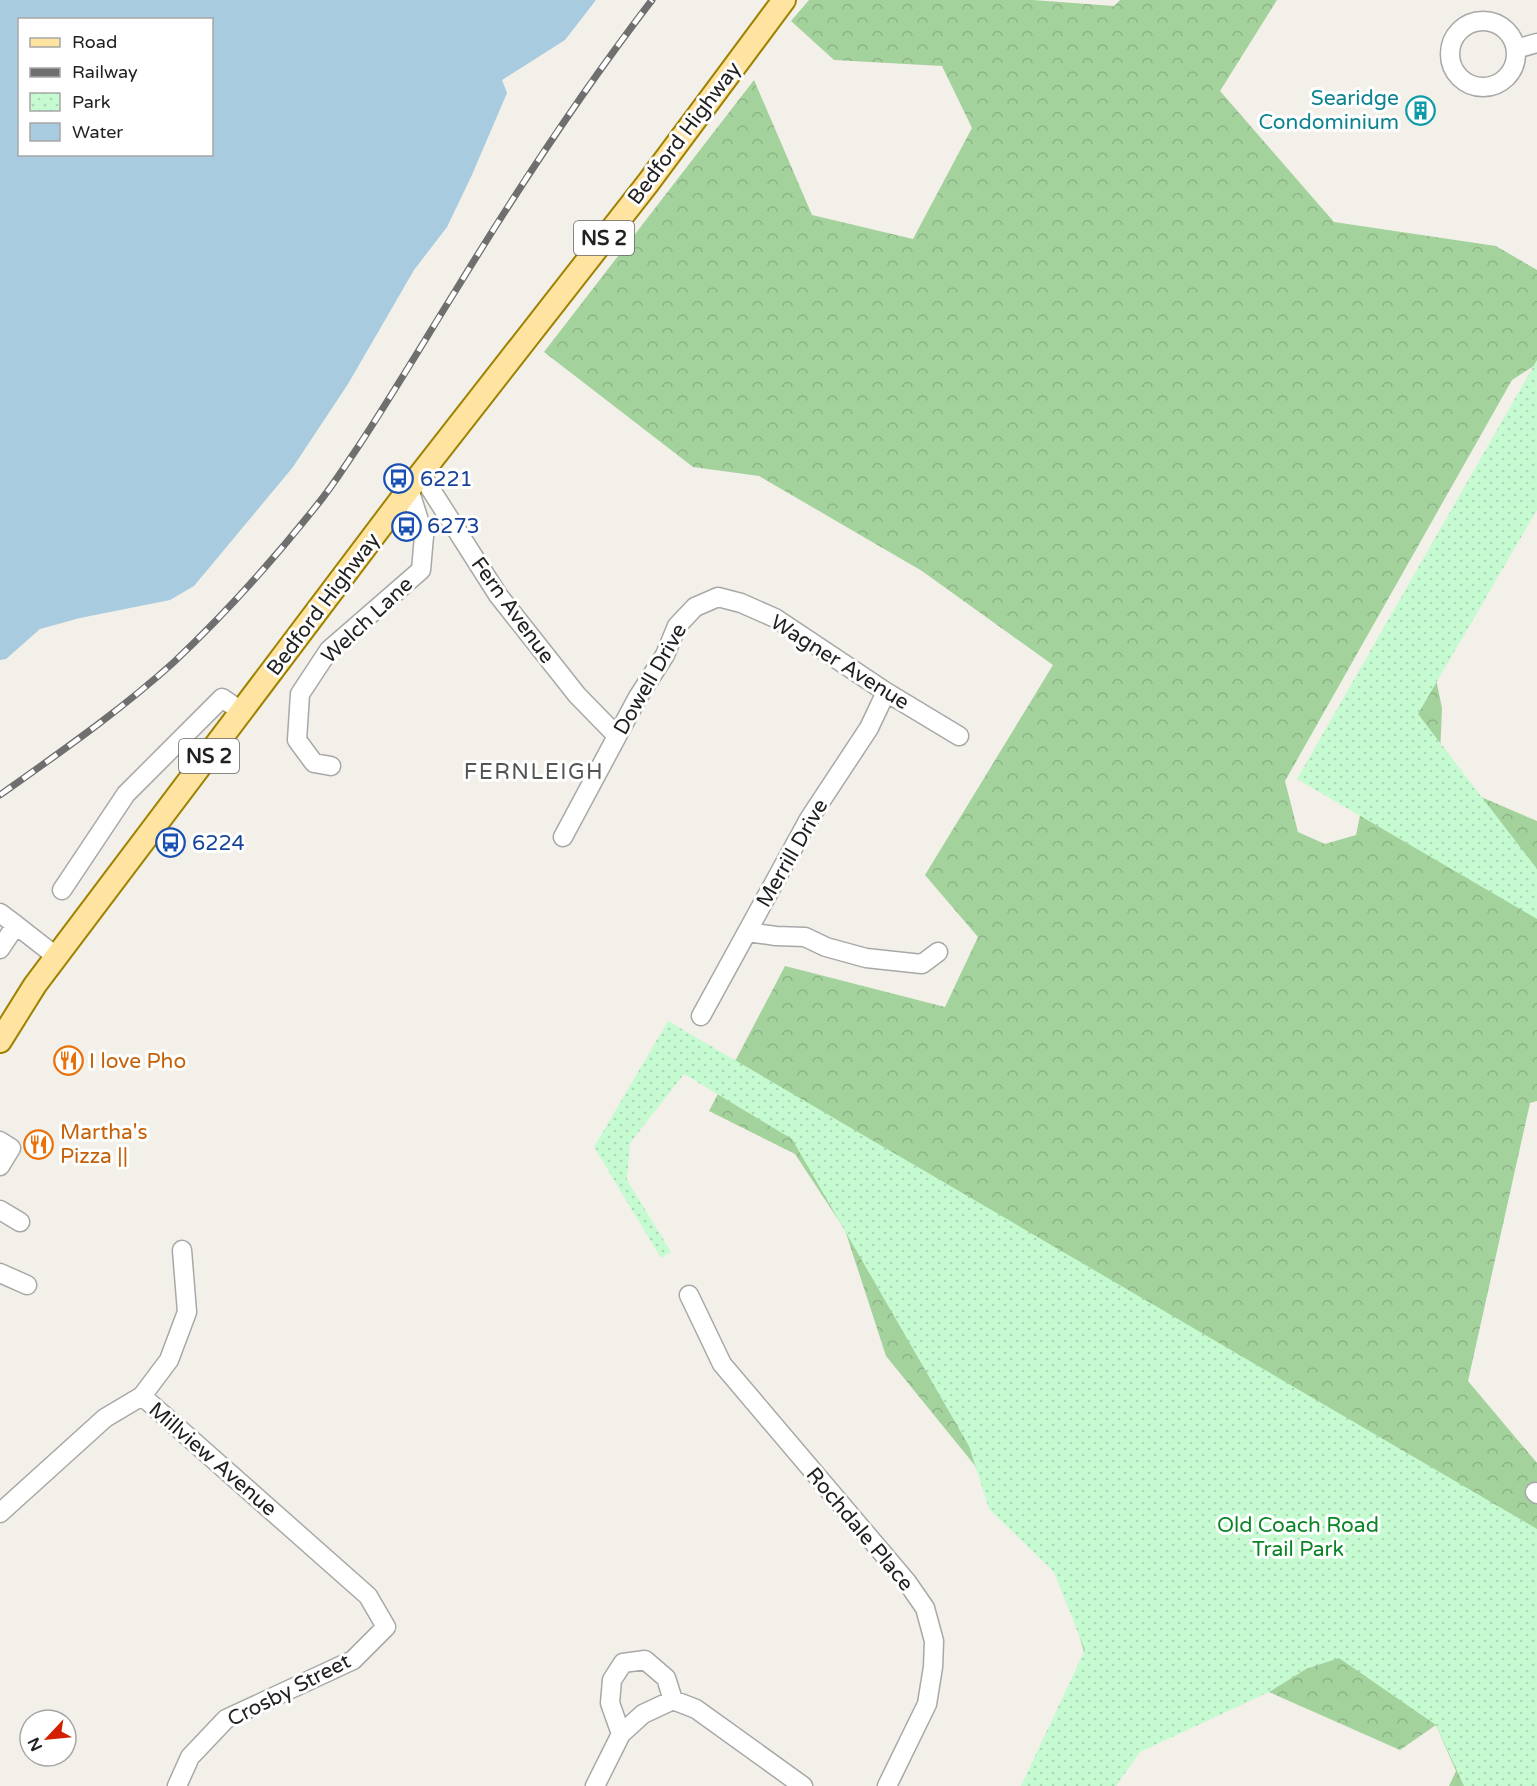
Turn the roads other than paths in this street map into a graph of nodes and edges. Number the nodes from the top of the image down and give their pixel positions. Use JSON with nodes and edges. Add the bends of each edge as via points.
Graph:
{"nodes":[{"id":1,"x":784,"y":0,"type":"edge"},
{"id":2,"x":1537,"y":43,"type":"edge"},
{"id":3,"x":1516,"y":49,"type":"dead end"},
{"id":4,"x":415,"y":481,"type":"junction"},
{"id":5,"x":718,"y":597,"type":"joint"},
{"id":6,"x":886,"y":692,"type":"junction"},
{"id":7,"x":242,"y":711,"type":"junction"},
{"id":8,"x":617,"y":736,"type":"junction"},
{"id":9,"x":959,"y":736,"type":"dead end"},
{"id":10,"x":331,"y":766,"type":"dead end"},
{"id":11,"x":562,"y":837,"type":"dead end"},
{"id":12,"x":62,"y":890,"type":"dead end"},
{"id":13,"x":0,"y":913,"type":"edge"},
{"id":14,"x":16,"y":925,"type":"junction"},
{"id":15,"x":748,"y":932,"type":"junction"},
{"id":16,"x":0,"y":949,"type":"edge"},
{"id":17,"x":938,"y":952,"type":"dead end"},
{"id":18,"x":57,"y":957,"type":"junction"},
{"id":19,"x":701,"y":1016,"type":"dead end"},
{"id":20,"x":0,"y":1041,"type":"edge"},
{"id":21,"x":0,"y":1142,"type":"edge"},
{"id":22,"x":0,"y":1166,"type":"edge"},
{"id":23,"x":0,"y":1210,"type":"edge"},
{"id":24,"x":20,"y":1222,"type":"dead end"},
{"id":25,"x":182,"y":1250,"type":"dead end"},
{"id":26,"x":0,"y":1273,"type":"edge"},
{"id":27,"x":27,"y":1285,"type":"dead end"},
{"id":28,"x":689,"y":1295,"type":"dead end"},
{"id":29,"x":142,"y":1396,"type":"junction"},
{"id":30,"x":0,"y":1513,"type":"edge"},
{"id":31,"x":386,"y":1627,"type":"joint"},
{"id":32,"x":673,"y":1700,"type":"junction"},
{"id":33,"x":621,"y":1734,"type":"junction"},
{"id":34,"x":177,"y":1786,"type":"edge"},
{"id":35,"x":595,"y":1786,"type":"edge"},
{"id":36,"x":803,"y":1786,"type":"edge"},
{"id":37,"x":886,"y":1786,"type":"edge"}],
"edges":[{"from":1,"to":4,"type":"main road","name":"Bedford Highway","number":"NS 2","via":[[648,183]]},
{"from":2,"to":3,"type":"street"},
{"from":4,"to":7,"type":"main road","name":"Bedford Highway","number":"NS 2"},
{"from":4,"to":8,"type":"street","name":"Fern Avenue","via":[[577,695]]},
{"from":4,"to":10,"type":"street","name":"Welch Lane","via":[[424,536],[421,570],[329,650],[300,694],[297,740],[314,763]]},
{"from":5,"to":6,"type":"street","name":"Wagner Avenue","via":[[775,618]]},
{"from":5,"to":8,"type":"street","name":"Dowell Drive","via":[[695,607],[677,626],[665,656]]},
{"from":6,"to":9,"type":"street","name":"Wagner Avenue"},
{"from":6,"to":15,"type":"street","name":"Merrill Drive","via":[[869,728],[808,819]]},
{"from":7,"to":12,"type":"street","via":[[222,698],[126,794]]},
{"from":7,"to":18,"type":"main road","name":"Bedford Highway","number":"NS 2"},
{"from":8,"to":11,"type":"street","name":"Dowell Drive"},
{"from":13,"to":14,"type":"street"},
{"from":14,"to":16,"type":"street"},
{"from":14,"to":18,"type":"street"},
{"from":15,"to":17,"type":"street","via":[[805,937],[866,958],[922,964]]},
{"from":15,"to":19,"type":"street","name":"Merrill Drive"},
{"from":18,"to":20,"type":"main road","name":"Bedford Highway","number":"NS 2"},
{"from":21,"to":22,"type":"street","via":[[11,1148]]},
{"from":23,"to":24,"type":"street"},
{"from":25,"to":29,"type":"street","via":[[187,1312],[169,1360]]},
{"from":26,"to":27,"type":"street"},
{"from":28,"to":37,"type":"street","name":"Rochdale Place","via":[[722,1364],[925,1608],[934,1641],[927,1704]]},
{"from":29,"to":30,"type":"street","name":"Millview Avenue","via":[[105,1418]]},
{"from":29,"to":31,"type":"street","name":"Millview Avenue","via":[[368,1596]]},
{"from":31,"to":34,"type":"street","name":"Crosby Street","via":[[353,1660],[226,1719],[190,1757]]},
{"from":32,"to":33,"type":"street","via":[[643,1714]]},
{"from":32,"to":33,"type":"street","via":[[666,1677],[645,1660],[623,1663],[612,1680],[610,1703]]},
{"from":32,"to":36,"type":"street","via":[[696,1709]]},
{"from":33,"to":35,"type":"street"}]}
